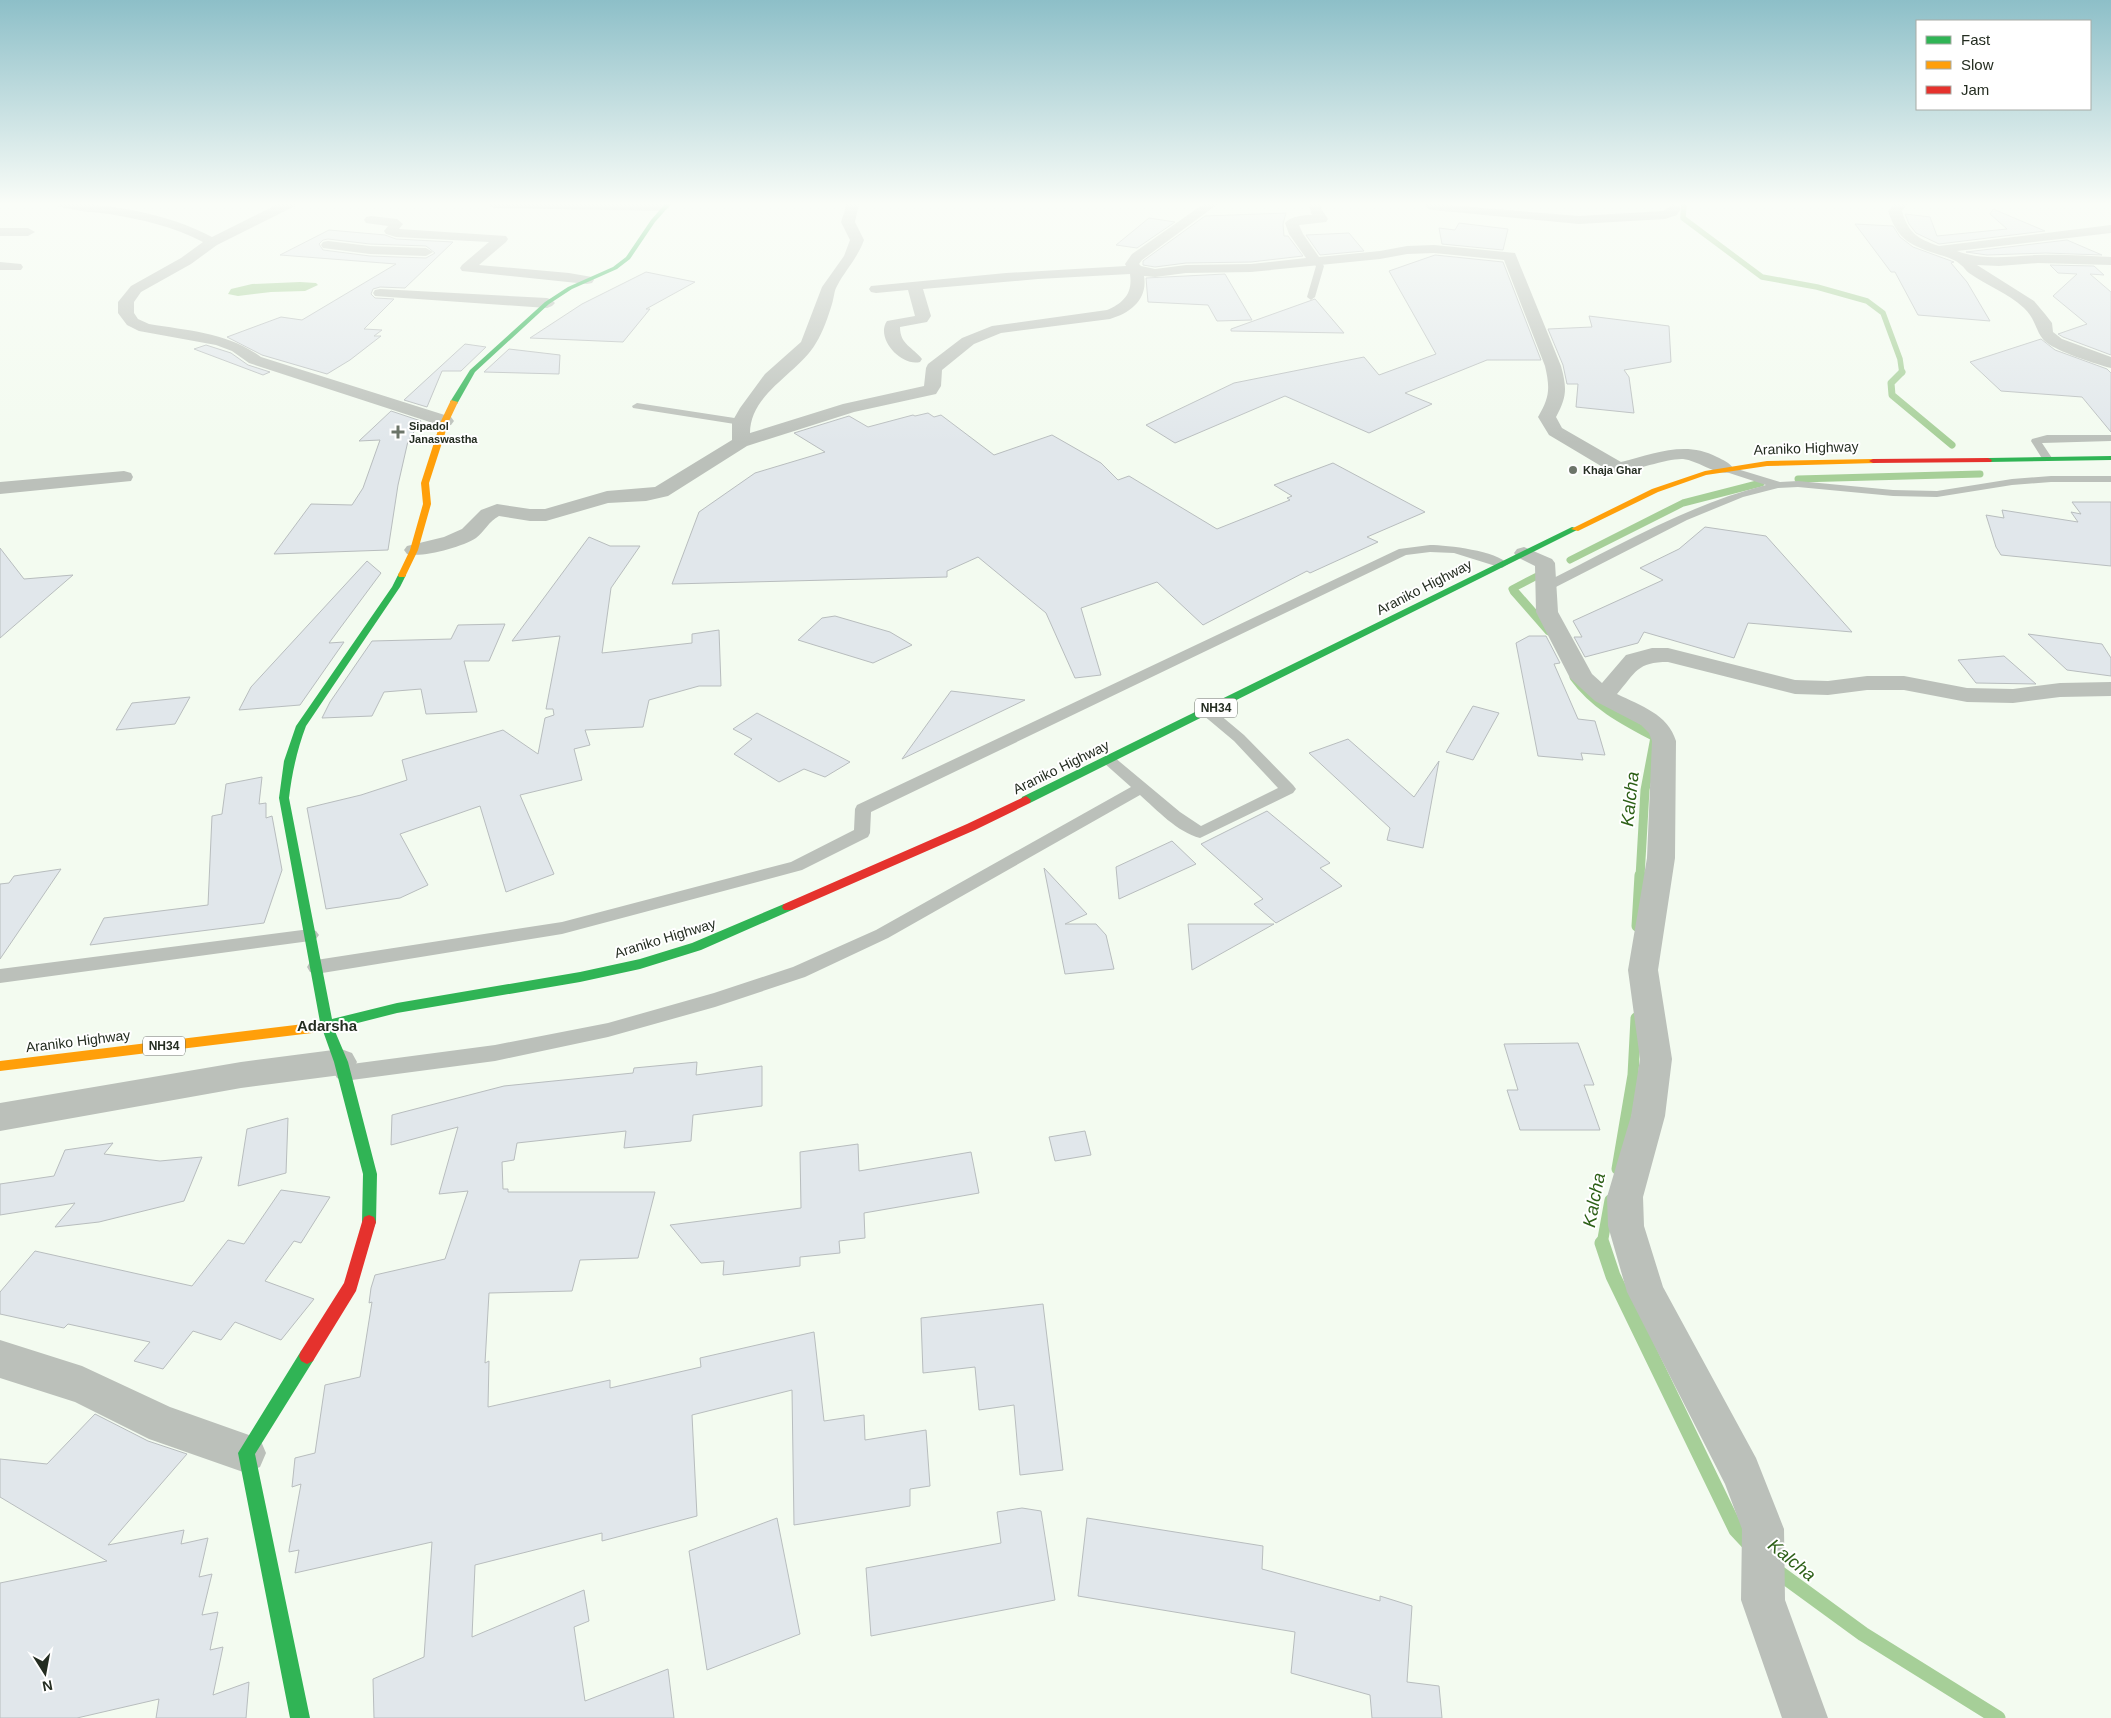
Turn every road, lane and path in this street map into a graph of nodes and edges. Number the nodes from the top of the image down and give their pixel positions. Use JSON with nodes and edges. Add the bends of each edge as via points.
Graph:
{"nodes":[{"id":1,"x":146,"y":283,"type":"edge"},
{"id":2,"x":581,"y":283,"type":"edge"},
{"id":3,"x":832,"y":283,"type":"edge"},
{"id":4,"x":935,"y":283,"type":"edge"},
{"id":5,"x":1140,"y":283,"type":"edge"},
{"id":6,"x":1315,"y":283,"type":"edge"},
{"id":7,"x":1519,"y":283,"type":"edge"},
{"id":8,"x":1995,"y":283,"type":"edge"},
{"id":9,"x":914,"y":285,"type":"junction"},
{"id":10,"x":876,"y":289,"type":"dead end"},
{"id":11,"x":380,"y":293,"type":"dead end"},
{"id":12,"x":1311,"y":296,"type":"dead end"},
{"id":13,"x":547,"y":303,"type":"junction"},
{"id":14,"x":914,"y":358,"type":"dead end"},
{"id":15,"x":2111,"y":363,"type":"edge"},
{"id":16,"x":638,"y":406,"type":"dead end"},
{"id":17,"x":445,"y":421,"type":"junction"},
{"id":18,"x":741,"y":422,"type":"junction"},
{"id":19,"x":2111,"y":438,"type":"edge"},
{"id":20,"x":741,"y":442,"type":"junction"},
{"id":21,"x":2047,"y":458,"type":"junction"},
{"id":22,"x":2111,"y":458,"type":"edge"},
{"id":23,"x":1724,"y":468,"type":"junction"},
{"id":24,"x":124,"y":477,"type":"dead end"},
{"id":25,"x":2111,"y":479,"type":"edge"},
{"id":26,"x":1779,"y":485,"type":"junction"},
{"id":27,"x":0,"y":488,"type":"edge"},
{"id":28,"x":414,"y":550,"type":"junction"},
{"id":29,"x":1524,"y":553,"type":"junction"},
{"id":30,"x":1502,"y":564,"type":"junction"},
{"id":31,"x":1546,"y":587,"type":"junction"},
{"id":32,"x":2111,"y":689,"type":"edge"},
{"id":33,"x":1603,"y":696,"type":"junction"},
{"id":34,"x":1208,"y":712,"type":"junction"},
{"id":35,"x":1109,"y":760,"type":"junction"},
{"id":36,"x":1141,"y":788,"type":"junction"},
{"id":37,"x":310,"y":935,"type":"junction"},
{"id":38,"x":316,"y":967,"type":"junction"},
{"id":39,"x":0,"y":976,"type":"edge"},
{"id":40,"x":327,"y":1026,"type":"junction"},
{"id":41,"x":0,"y":1066,"type":"edge"},
{"id":42,"x":343,"y":1068,"type":"junction"},
{"id":43,"x":0,"y":1117,"type":"edge"},
{"id":44,"x":0,"y":1359,"type":"edge"},
{"id":45,"x":246,"y":1452,"type":"junction"},
{"id":46,"x":300,"y":1718,"type":"edge"},
{"id":47,"x":1805,"y":1718,"type":"edge"}],
"edges":[{"from":1,"to":17,"type":"street","via":[[136,289],[126,302],[126,313],[132,322],[159,331],[220,341],[255,360]]},
{"from":2,"to":13,"type":"main road"},
{"from":3,"to":18,"type":"street","via":[[809,342],[771,378]]},
{"from":4,"to":9,"type":"street"},
{"from":5,"to":20,"type":"street","via":[[1126,307],[1110,314],[998,330],[968,341],[934,368],[930,390],[849,408]]},
{"from":6,"to":12,"type":"lane"},
{"from":7,"to":23,"type":"street","via":[[1548,349],[1557,395],[1547,417],[1554,431],[1618,468],[1680,453],[1702,456]]},
{"from":8,"to":15,"type":"street","via":[[2042,317],[2046,334],[2056,342]]},
{"from":9,"to":10,"type":"street"},
{"from":9,"to":14,"type":"street","via":[[924,316],[915,321],[893,324],[892,328],[896,344]]},
{"from":11,"to":13,"type":"street"},
{"from":13,"to":17,"type":"main road","via":[[472,371]]},
{"from":16,"to":18,"type":"lane"},
{"from":17,"to":28,"type":"main road","via":[[425,483],[427,504]]},
{"from":18,"to":20,"type":"street"},
{"from":19,"to":21,"type":"lane","via":[[2047,438],[2036,441]]},
{"from":20,"to":28,"type":"street","via":[[661,492],[607,497],[546,515],[497,510],[488,514],[469,533],[450,542]]},
{"from":21,"to":22,"type":"main road","name":"Araniko Highway","number":"NH34"},
{"from":21,"to":23,"type":"main road","name":"Araniko Highway","number":"NH34","via":[[1763,463]]},
{"from":23,"to":26,"type":"lane"},
{"from":23,"to":29,"type":"main road","name":"Araniko Highway","number":"NH34","via":[[1658,488]]},
{"from":24,"to":27,"type":"street"},
{"from":25,"to":26,"type":"lane","via":[[2012,482],[1937,494]]},
{"from":26,"to":31,"type":"lane","via":[[1739,495],[1683,518]]},
{"from":28,"to":37,"type":"main road","via":[[396,587],[313,706],[292,748],[284,798]]},
{"from":29,"to":30,"type":"main road","name":"Araniko Highway","number":"NH34"},
{"from":29,"to":31,"type":"street","via":[[1545,563]]},
{"from":30,"to":34,"type":"main road","name":"Araniko Highway","number":"NH34"},
{"from":30,"to":38,"type":"lane","via":[[1451,548],[1426,547],[1402,552],[864,809],[862,833],[796,866],[562,928]]},
{"from":31,"to":33,"type":"street","via":[[1547,612],[1582,678]]},
{"from":32,"to":33,"type":"street","via":[[2060,690],[2013,696],[1967,695],[1904,683],[1795,687],[1668,655],[1652,655],[1634,660]]},
{"from":33,"to":47,"type":"street","via":[[1650,720],[1661,731],[1664,741],[1661,858],[1643,970],[1656,1059],[1648,1116],[1625,1197],[1626,1226],[1646,1292],[1741,1473],[1763,1529],[1763,1600]]},
{"from":34,"to":35,"type":"main road","name":"Araniko Highway","number":"NH34"},
{"from":34,"to":36,"type":"lane","via":[[1239,738],[1288,789],[1200,833]]},
{"from":35,"to":36,"type":"lane"},
{"from":35,"to":40,"type":"main road","name":"Araniko Highway","number":"NH34","via":[[971,827],[702,946],[562,982],[398,1008]]},
{"from":36,"to":42,"type":"lane","via":[[882,934],[800,972],[608,1030],[495,1053]]},
{"from":37,"to":38,"type":"main road"},
{"from":37,"to":39,"type":"lane"},
{"from":38,"to":40,"type":"main road"},
{"from":40,"to":41,"type":"main road","name":"Araniko Highway","number":"NH34"},
{"from":40,"to":42,"type":"main road"},
{"from":42,"to":43,"type":"street","via":[[241,1075]]},
{"from":42,"to":45,"type":"main road","via":[[370,1174],[369,1224],[351,1286]]},
{"from":44,"to":45,"type":"street","via":[[82,1386],[163,1425]]},
{"from":45,"to":46,"type":"main road"}]}
